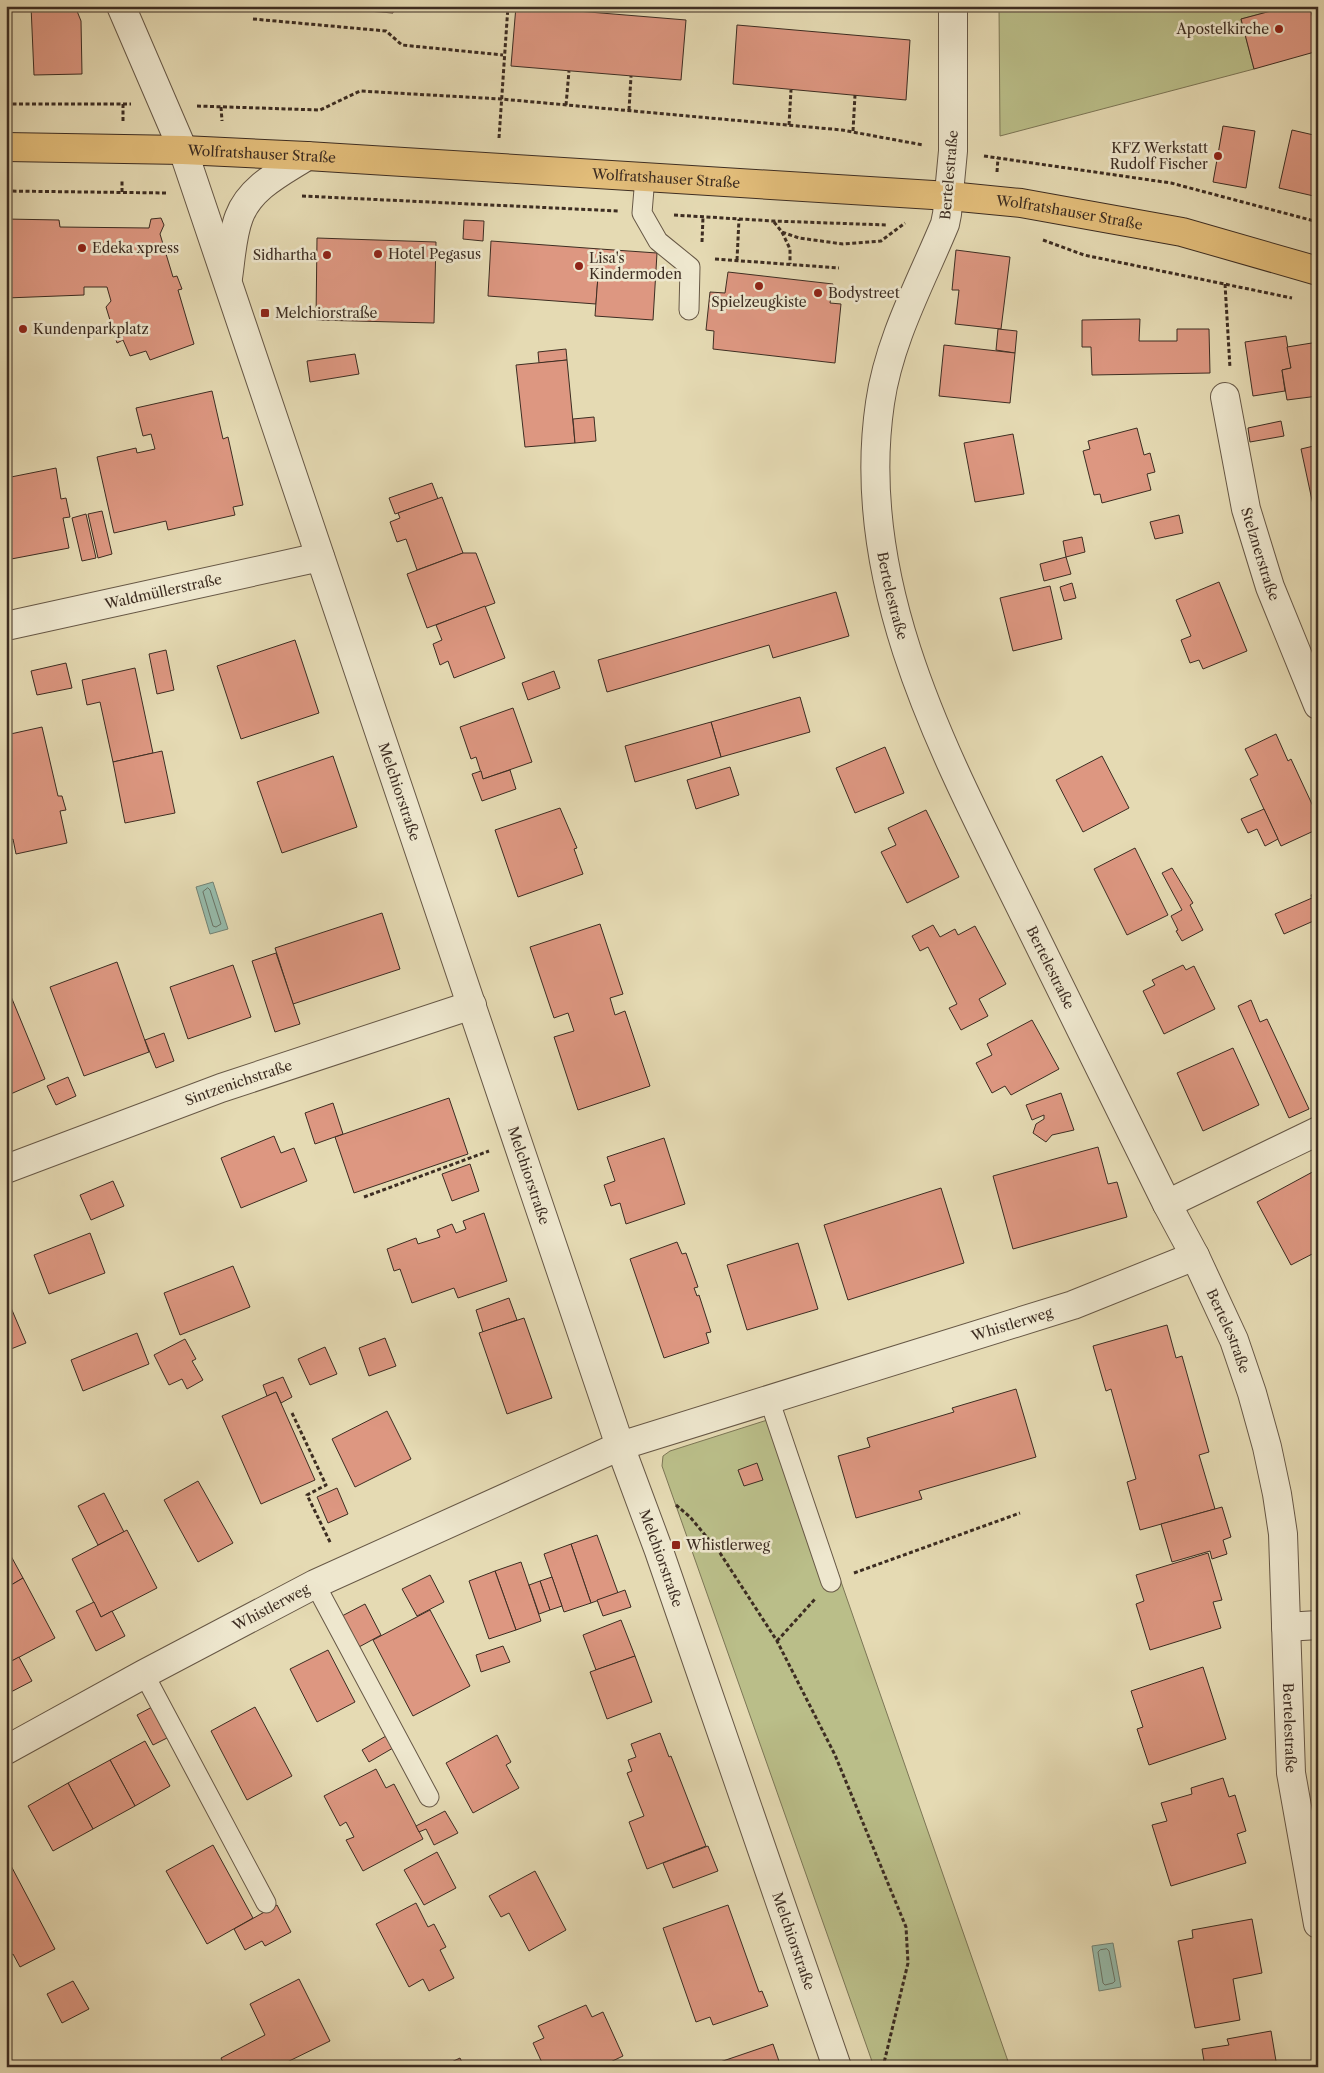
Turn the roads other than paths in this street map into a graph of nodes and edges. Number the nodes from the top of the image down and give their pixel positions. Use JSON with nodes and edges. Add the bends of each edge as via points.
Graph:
{"nodes":[{"id":1,"x":120,"y":6,"type":"edge"},
{"id":2,"x":953,"y":6,"type":"edge"},
{"id":3,"x":6,"y":147,"type":"edge"},
{"id":4,"x":183,"y":150,"type":"junction"},
{"id":5,"x":307,"y":156,"type":"junction"},
{"id":6,"x":645,"y":178,"type":"junction"},
{"id":7,"x":949,"y":196,"type":"junction"},
{"id":8,"x":1318,"y":272,"type":"edge"},
{"id":9,"x":228,"y":282,"type":"junction"},
{"id":10,"x":689,"y":310,"type":"dead end"},
{"id":11,"x":1224,"y":397,"type":"road end"},
{"id":12,"x":320,"y":556,"type":"junction"},
{"id":13,"x":6,"y":626,"type":"edge"},
{"id":14,"x":1318,"y":705,"type":"edge"},
{"id":15,"x":472,"y":1005,"type":"junction"},
{"id":16,"x":1318,"y":1131,"type":"edge"},
{"id":17,"x":6,"y":1169,"type":"edge"},
{"id":18,"x":1167,"y":1204,"type":"junction"},
{"id":19,"x":1195,"y":1256,"type":"junction"},
{"id":20,"x":769,"y":1399,"type":"junction"},
{"id":21,"x":620,"y":1446,"type":"junction"},
{"id":22,"x":831,"y":1582,"type":"road end"},
{"id":23,"x":315,"y":1584,"type":"junction"},
{"id":24,"x":1318,"y":1625,"type":"edge"},
{"id":25,"x":1286,"y":1627,"type":"junction"},
{"id":26,"x":144,"y":1674,"type":"junction"},
{"id":27,"x":6,"y":1750,"type":"edge"},
{"id":28,"x":429,"y":1797,"type":"dead end"},
{"id":29,"x":266,"y":1903,"type":"dead end"},
{"id":30,"x":1318,"y":1924,"type":"edge"},
{"id":31,"x":837,"y":2067,"type":"edge"}],
"edges":[{"from":1,"to":4,"type":"street","name":"Melchiorstraße"},
{"from":2,"to":7,"type":"street","name":"Bertelestraße","via":[[953,151]]},
{"from":3,"to":4,"type":"main road","name":"Wolfratshauser Straße"},
{"from":4,"to":5,"type":"main road","name":"Wolfratshauser Straße"},
{"from":4,"to":9,"type":"street","name":"Melchiorstraße"},
{"from":5,"to":6,"type":"main road","name":"Wolfratshauser Straße"},
{"from":5,"to":9,"type":"street","name":"Melchiorstraße","via":[[251,196],[239,217]]},
{"from":6,"to":7,"type":"main road","name":"Wolfratshauser Straße"},
{"from":6,"to":10,"type":"lane","via":[[642,213],[658,241],[690,267]]},
{"from":7,"to":8,"type":"main road","name":"Wolfratshauser Straße","via":[[1021,203],[1182,232]]},
{"from":7,"to":18,"type":"street","name":"Bertelestraße","via":[[945,224],[892,351],[880,401],[875,449],[877,507],[894,608],[934,727]]},
{"from":9,"to":12,"type":"street","name":"Melchiorstraße"},
{"from":11,"to":14,"type":"street","name":"Stelznerstraße","via":[[1246,509],[1270,587]]},
{"from":12,"to":13,"type":"street","name":"Waldmüllerstraße"},
{"from":12,"to":15,"type":"street","name":"Melchiorstraße"},
{"from":15,"to":17,"type":"street","name":"Sintzenichstraße","via":[[221,1088]]},
{"from":15,"to":21,"type":"street","name":"Melchiorstraße"},
{"from":16,"to":18,"type":"street"},
{"from":18,"to":19,"type":"street","name":"Bertelestraße"},
{"from":19,"to":20,"type":"street","name":"Whistlerweg","via":[[1073,1305]]},
{"from":19,"to":25,"type":"street","name":"Bertelestraße","via":[[1234,1340],[1267,1447],[1283,1534]]},
{"from":20,"to":21,"type":"street","name":"Whistlerweg"},
{"from":20,"to":22,"type":"lane"},
{"from":21,"to":23,"type":"street","name":"Whistlerweg"},
{"from":21,"to":31,"type":"street","name":"Melchiorstraße"},
{"from":23,"to":26,"type":"street","name":"Whistlerweg"},
{"from":23,"to":28,"type":"lane"},
{"from":24,"to":25,"type":"street"},
{"from":25,"to":30,"type":"street","name":"Bertelestraße","via":[[1291,1773]]},
{"from":26,"to":27,"type":"street","name":"Whistlerweg"},
{"from":26,"to":29,"type":"lane"}]}
